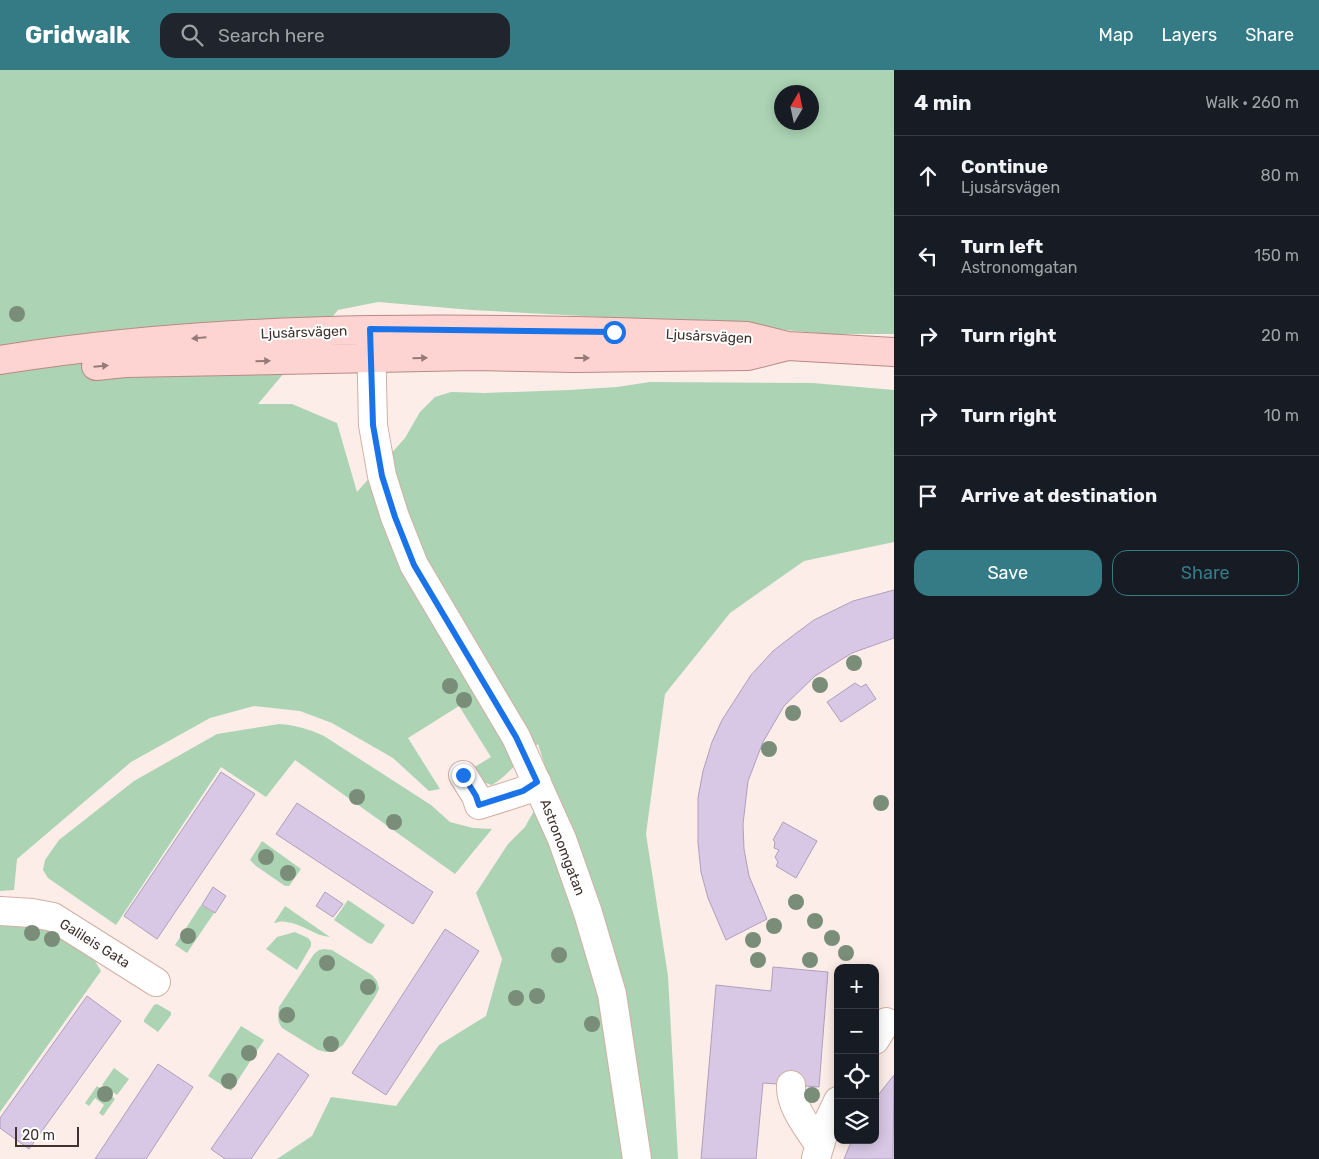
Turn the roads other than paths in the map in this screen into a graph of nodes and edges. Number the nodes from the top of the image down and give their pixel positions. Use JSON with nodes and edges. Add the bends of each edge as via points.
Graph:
{"nodes":[{"id":1,"x":370,"y":329,"type":"junction"},
{"id":2,"x":788,"y":346,"type":"junction"},
{"id":3,"x":894,"y":352,"type":"edge"},
{"id":4,"x":0,"y":360,"type":"edge"},
{"id":5,"x":371,"y":360,"type":"junction"},
{"id":6,"x":0,"y":377,"type":"edge"},
{"id":7,"x":463,"y":775,"type":"dead end"},
{"id":8,"x":537,"y":782,"type":"junction"},
{"id":9,"x":0,"y":911,"type":"edge"},
{"id":10,"x":156,"y":982,"type":"dead end"},
{"id":11,"x":791,"y":1085,"type":"dead end"},
{"id":12,"x":834,"y":1109,"type":"edge"},
{"id":13,"x":817,"y":1152,"type":"edge"},
{"id":14,"x":637,"y":1159,"type":"edge"}],
"edges":[{"from":1,"to":2,"type":"main road","name":"Ljusårsvägen","via":[[747,336]]},
{"from":1,"to":4,"type":"main road","name":"Ljusårsvägen","one_way":true,"via":[[242,334]]},
{"from":1,"to":5,"type":"street","name":"Astronomgatan"},
{"from":2,"to":3,"type":"main road","name":"Ljusårsvägen"},
{"from":5,"to":2,"type":"main road","name":"Ljusårsvägen","one_way":true,"via":[[474,356],[748,356]]},
{"from":6,"to":5,"type":"main road","name":"Ljusårsvägen","one_way":true,"via":[[125,363]]},
{"from":5,"to":8,"type":"street","name":"Astronomgatan","via":[[373,425],[382,476],[395,517],[414,565],[516,737]]},
{"from":7,"to":8,"type":"street","via":[[479,805],[523,791]]},
{"from":8,"to":14,"type":"street","name":"Astronomgatan","via":[[585,904],[612,994]]},
{"from":9,"to":10,"type":"street","name":"Galileis Gata","via":[[53,917]]},
{"from":11,"to":13,"type":"street","via":[[796,1109]]},
{"from":12,"to":13,"type":"street"}]}
